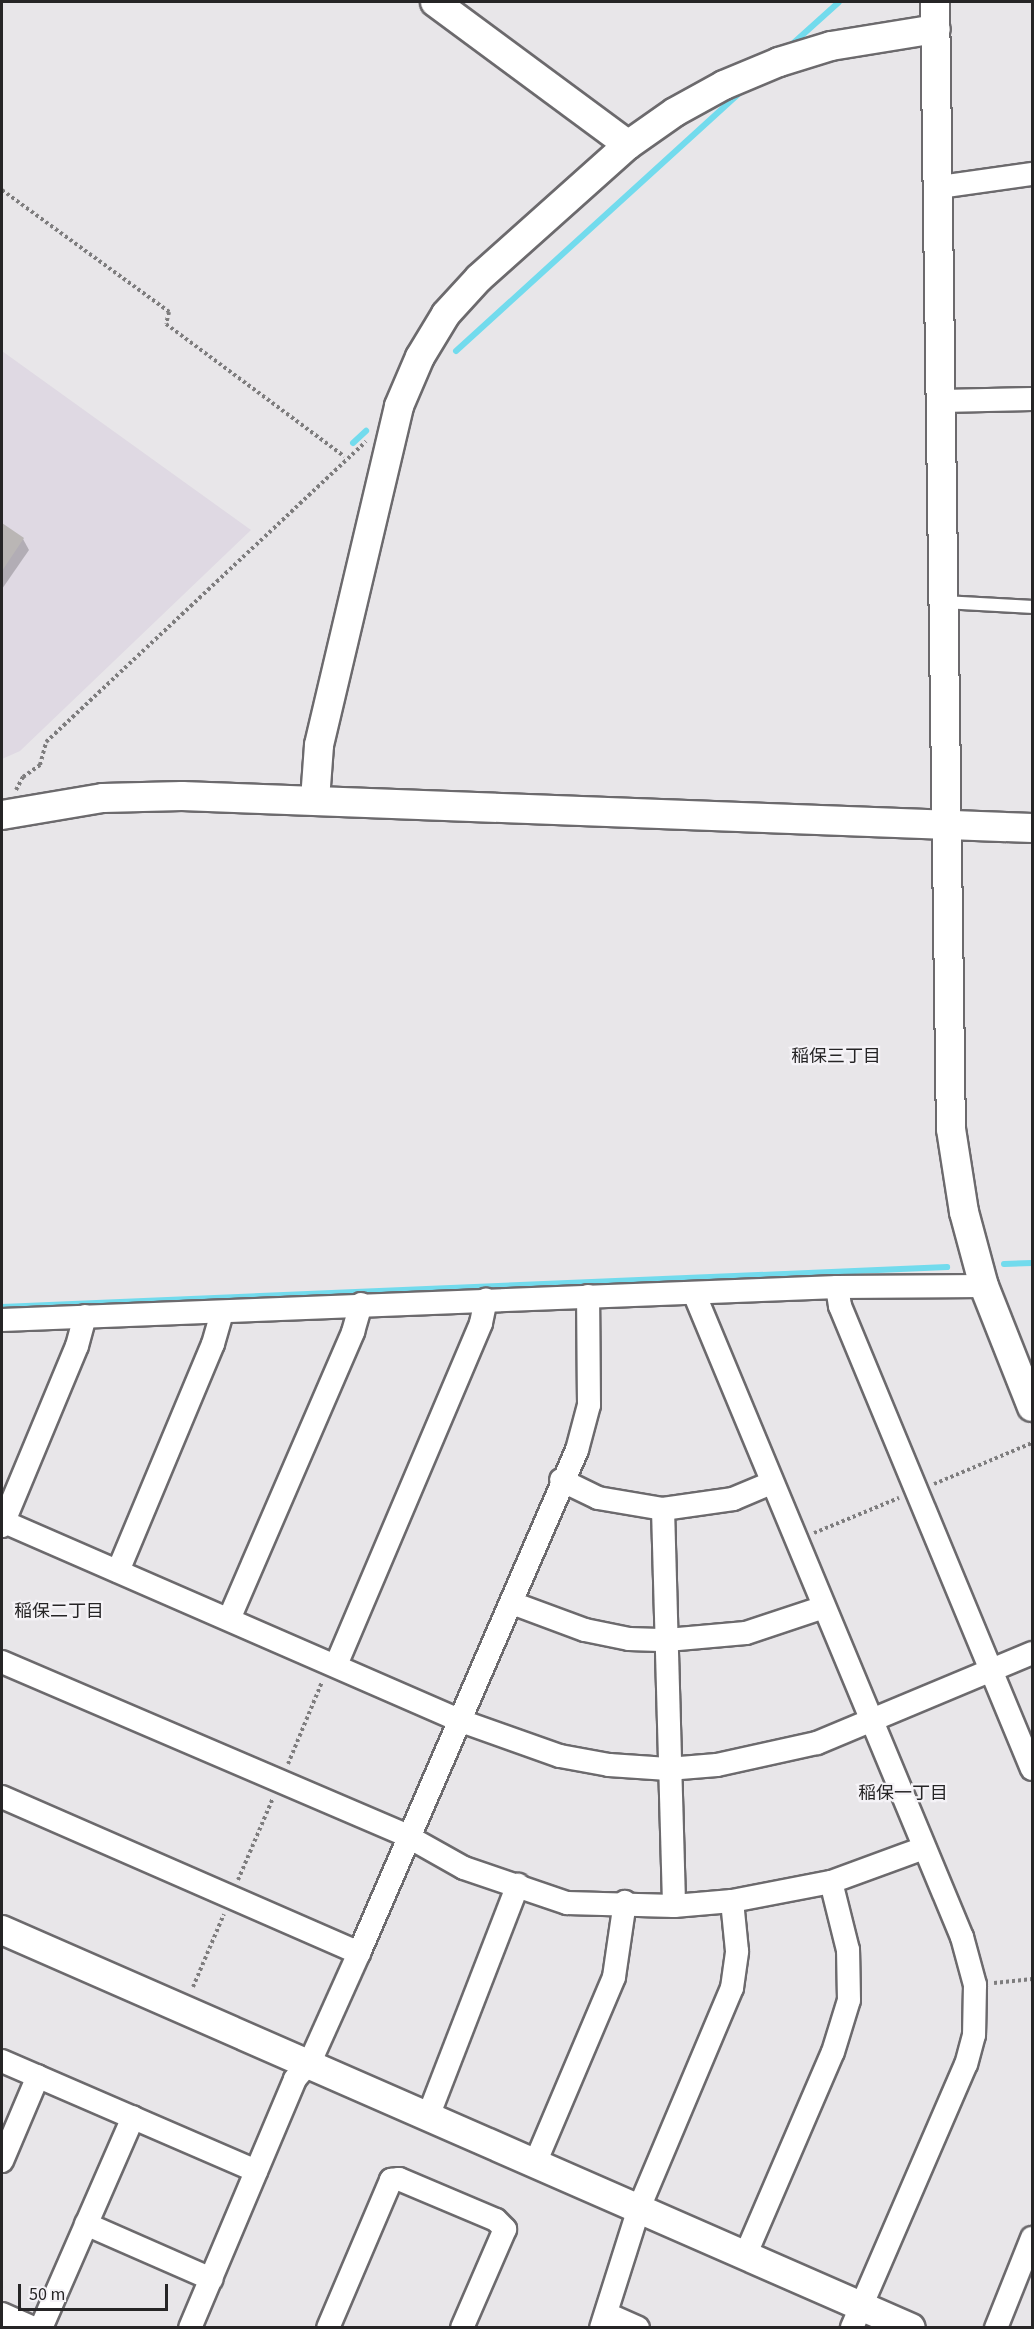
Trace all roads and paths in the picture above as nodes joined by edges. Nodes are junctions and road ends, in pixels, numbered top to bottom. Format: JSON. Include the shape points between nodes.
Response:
{"nodes":[{"id":1,"x":435,"y":2,"type":"edge"},
{"id":2,"x":935,"y":2,"type":"edge"},
{"id":3,"x":936,"y":29,"type":"junction"},
{"id":4,"x":628,"y":145,"type":"junction"},
{"id":5,"x":1032,"y":174,"type":"edge"},
{"id":6,"x":939,"y":187,"type":"junction"},
{"id":7,"x":2,"y":190,"type":"edge"},
{"id":8,"x":1032,"y":399,"type":"edge"},
{"id":9,"x":942,"y":401,"type":"junction"},
{"id":10,"x":392,"y":432,"type":"junction"},
{"id":11,"x":344,"y":456,"type":"dead end"},
{"id":12,"x":945,"y":602,"type":"junction"},
{"id":13,"x":1032,"y":607,"type":"edge"},
{"id":14,"x":315,"y":800,"type":"junction"},
{"id":15,"x":9,"y":814,"type":"edge"},
{"id":16,"x":946,"y":824,"type":"junction"},
{"id":17,"x":1032,"y":828,"type":"edge"},
{"id":18,"x":984,"y":1286,"type":"junction"},
{"id":19,"x":837,"y":1287,"type":"junction"},
{"id":20,"x":694,"y":1293,"type":"junction"},
{"id":21,"x":588,"y":1296,"type":"junction"},
{"id":22,"x":486,"y":1300,"type":"junction"},
{"id":23,"x":361,"y":1304,"type":"junction"},
{"id":24,"x":222,"y":1312,"type":"junction"},
{"id":25,"x":85,"y":1316,"type":"junction"},
{"id":26,"x":2,"y":1320,"type":"edge"},
{"id":27,"x":1032,"y":1407,"type":"edge"},
{"id":28,"x":561,"y":1480,"type":"junction"},
{"id":29,"x":771,"y":1483,"type":"junction"},
{"id":30,"x":663,"y":1509,"type":"junction"},
{"id":31,"x":2,"y":1523,"type":"edge"},
{"id":32,"x":118,"y":1571,"type":"junction"},
{"id":33,"x":512,"y":1603,"type":"junction"},
{"id":34,"x":824,"y":1607,"type":"junction"},
{"id":35,"x":229,"y":1619,"type":"junction"},
{"id":36,"x":667,"y":1640,"type":"junction"},
{"id":37,"x":1032,"y":1653,"type":"edge"},
{"id":38,"x":2,"y":1662,"type":"edge"},
{"id":39,"x":336,"y":1665,"type":"junction"},
{"id":40,"x":990,"y":1669,"type":"junction"},
{"id":41,"x":872,"y":1719,"type":"junction"},
{"id":42,"x":461,"y":1721,"type":"junction"},
{"id":43,"x":668,"y":1769,"type":"junction"},
{"id":44,"x":1032,"y":1769,"type":"edge"},
{"id":45,"x":281,"y":1782,"type":"junction"},
{"id":46,"x":2,"y":1797,"type":"edge"},
{"id":47,"x":407,"y":1836,"type":"junction"},
{"id":48,"x":924,"y":1848,"type":"junction"},
{"id":49,"x":831,"y":1882,"type":"junction"},
{"id":50,"x":518,"y":1885,"type":"junction"},
{"id":51,"x":230,"y":1899,"type":"junction"},
{"id":52,"x":732,"y":1901,"type":"junction"},
{"id":53,"x":625,"y":1902,"type":"junction"},
{"id":54,"x":674,"y":1906,"type":"junction"},
{"id":55,"x":2,"y":1930,"type":"edge"},
{"id":56,"x":359,"y":1953,"type":"junction"},
{"id":57,"x":1032,"y":1979,"type":"edge"},
{"id":58,"x":975,"y":1985,"type":"junction"},
{"id":59,"x":183,"y":2010,"type":"junction"},
{"id":60,"x":2,"y":2061,"type":"edge"},
{"id":61,"x":310,"y":2062,"type":"junction"},
{"id":62,"x":38,"y":2076,"type":"junction"},
{"id":63,"x":429,"y":2114,"type":"junction"},
{"id":64,"x":133,"y":2117,"type":"junction"},
{"id":65,"x":2,"y":2161,"type":"edge"},
{"id":66,"x":536,"y":2161,"type":"junction"},
{"id":67,"x":256,"y":2171,"type":"junction"},
{"id":68,"x":639,"y":2208,"type":"junction"},
{"id":69,"x":86,"y":2224,"type":"junction"},
{"id":70,"x":1032,"y":2238,"type":"edge"},
{"id":71,"x":745,"y":2256,"type":"junction"},
{"id":72,"x":211,"y":2279,"type":"junction"},
{"id":73,"x":2,"y":2314,"type":"edge"},
{"id":74,"x":858,"y":2317,"type":"edge"},
{"id":75,"x":604,"y":2321,"type":"edge"},
{"id":76,"x":34,"y":2328,"type":"edge"},
{"id":77,"x":41,"y":2328,"type":"edge"},
{"id":78,"x":190,"y":2328,"type":"edge"},
{"id":79,"x":328,"y":2328,"type":"edge"},
{"id":80,"x":462,"y":2328,"type":"edge"},
{"id":81,"x":638,"y":2328,"type":"edge"},
{"id":82,"x":911,"y":2328,"type":"edge"},
{"id":83,"x":996,"y":2328,"type":"edge"}],
"edges":[{"from":1,"to":4,"type":"street"},
{"from":2,"to":3,"type":"street"},
{"from":3,"to":4,"type":"street","via":[[843,44],[779,62],[724,85]]},
{"from":3,"to":6,"type":"street"},
{"from":4,"to":10,"type":"street","via":[[479,278],[446,314],[420,357]]},
{"from":5,"to":6,"type":"street"},
{"from":6,"to":9,"type":"street"},
{"from":7,"to":11,"type":"path","via":[[169,312],[166,324]]},
{"from":8,"to":9,"type":"street"},
{"from":9,"to":12,"type":"street"},
{"from":10,"to":14,"type":"street","via":[[319,745]]},
{"from":10,"to":15,"type":"path","via":[[367,440],[46,742],[40,765],[23,777]]},
{"from":12,"to":13,"type":"lane"},
{"from":12,"to":16,"type":"street"},
{"from":14,"to":15,"type":"street","via":[[132,797],[58,803]]},
{"from":14,"to":16,"type":"street"},
{"from":16,"to":17,"type":"street"},
{"from":16,"to":18,"type":"street","via":[[951,1130],[964,1212]]},
{"from":18,"to":19,"type":"street"},
{"from":18,"to":27,"type":"street"},
{"from":19,"to":20,"type":"street"},
{"from":19,"to":40,"type":"street","via":[[840,1306]]},
{"from":20,"to":21,"type":"street"},
{"from":20,"to":29,"type":"street"},
{"from":21,"to":22,"type":"street"},
{"from":21,"to":28,"type":"street","via":[[589,1405],[577,1450]]},
{"from":22,"to":23,"type":"street"},
{"from":22,"to":39,"type":"street","via":[[481,1323]]},
{"from":23,"to":24,"type":"street"},
{"from":23,"to":35,"type":"street","via":[[353,1332]]},
{"from":24,"to":25,"type":"street"},
{"from":24,"to":32,"type":"street","via":[[213,1344]]},
{"from":25,"to":26,"type":"street"},
{"from":25,"to":31,"type":"street","via":[[77,1346]]},
{"from":28,"to":30,"type":"street","via":[[598,1498]]},
{"from":28,"to":33,"type":"street"},
{"from":29,"to":30,"type":"street","via":[[734,1499]]},
{"from":29,"to":34,"type":"street"},
{"from":30,"to":36,"type":"street"},
{"from":31,"to":32,"type":"street"},
{"from":32,"to":35,"type":"street"},
{"from":33,"to":36,"type":"street","via":[[585,1630],[628,1639]]},
{"from":33,"to":42,"type":"street"},
{"from":34,"to":36,"type":"street","via":[[746,1633]]},
{"from":34,"to":41,"type":"street"},
{"from":35,"to":39,"type":"street"},
{"from":36,"to":43,"type":"street"},
{"from":37,"to":40,"type":"street"},
{"from":38,"to":45,"type":"street"},
{"from":39,"to":42,"type":"street"},
{"from":39,"to":45,"type":"path","via":[[324,1678]]},
{"from":40,"to":41,"type":"street"},
{"from":40,"to":44,"type":"street"},
{"from":41,"to":43,"type":"street","via":[[817,1743],[765,1757]]},
{"from":41,"to":48,"type":"street"},
{"from":42,"to":43,"type":"street","via":[[560,1756],[609,1765]]},
{"from":42,"to":47,"type":"street"},
{"from":43,"to":54,"type":"street"},
{"from":45,"to":47,"type":"street"},
{"from":45,"to":51,"type":"path"},
{"from":46,"to":51,"type":"street"},
{"from":47,"to":50,"type":"street","via":[[464,1868]]},
{"from":47,"to":56,"type":"street"},
{"from":48,"to":49,"type":"street"},
{"from":48,"to":58,"type":"street","via":[[962,1937]]},
{"from":49,"to":52,"type":"street"},
{"from":49,"to":71,"type":"street","via":[[848,1950],[849,2000],[833,2052]]},
{"from":50,"to":53,"type":"street","via":[[567,1903]]},
{"from":50,"to":63,"type":"street"},
{"from":51,"to":56,"type":"street"},
{"from":51,"to":59,"type":"path"},
{"from":52,"to":54,"type":"street"},
{"from":52,"to":68,"type":"street","via":[[737,1951],[732,1988]]},
{"from":53,"to":54,"type":"street"},
{"from":53,"to":66,"type":"street","via":[[614,1977]]},
{"from":55,"to":59,"type":"street"},
{"from":56,"to":61,"type":"street"},
{"from":57,"to":58,"type":"path"},
{"from":58,"to":74,"type":"street","via":[[974,2035],[966,2064]]},
{"from":59,"to":61,"type":"street"},
{"from":60,"to":62,"type":"street"},
{"from":61,"to":63,"type":"street"},
{"from":61,"to":67,"type":"street","via":[[295,2079]]},
{"from":62,"to":64,"type":"street"},
{"from":62,"to":65,"type":"street"},
{"from":63,"to":66,"type":"street"},
{"from":64,"to":67,"type":"street"},
{"from":64,"to":69,"type":"street"},
{"from":66,"to":68,"type":"street"},
{"from":67,"to":72,"type":"street"},
{"from":68,"to":71,"type":"street"},
{"from":68,"to":75,"type":"street"},
{"from":69,"to":72,"type":"street"},
{"from":69,"to":77,"type":"street"},
{"from":70,"to":83,"type":"street"},
{"from":71,"to":74,"type":"street"},
{"from":72,"to":78,"type":"street"},
{"from":73,"to":76,"type":"street"},
{"from":74,"to":82,"type":"street"},
{"from":75,"to":81,"type":"street"},
{"from":79,"to":80,"type":"street","via":[[391,2180],[399,2179],[496,2220],[505,2229]]}]}
